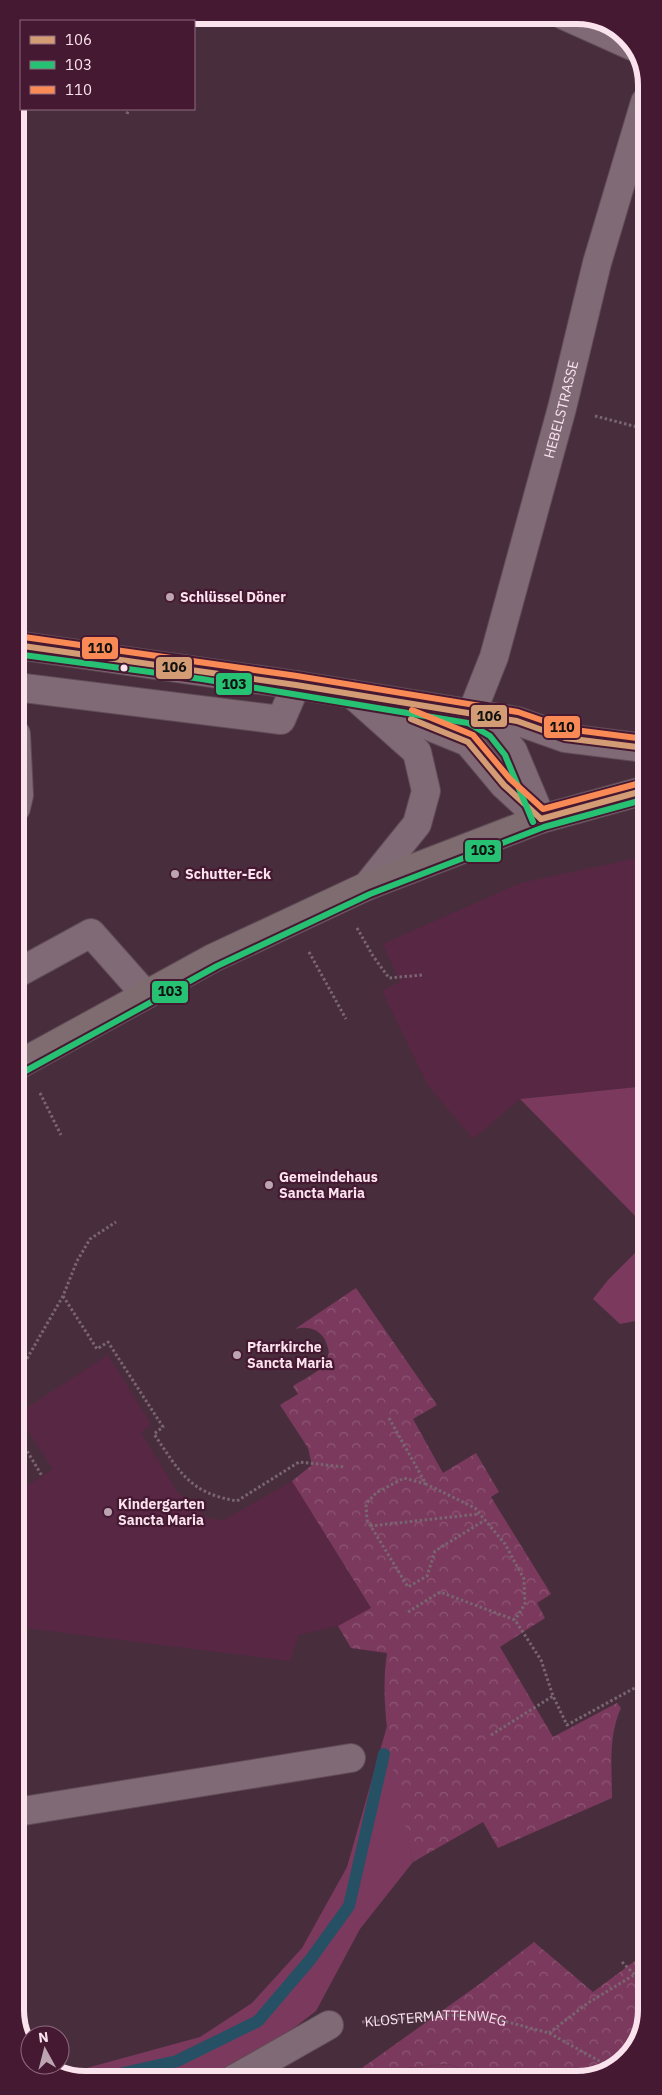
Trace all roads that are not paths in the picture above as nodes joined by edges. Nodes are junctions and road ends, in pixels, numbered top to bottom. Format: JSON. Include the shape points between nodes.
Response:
{"nodes":[{"id":1,"x":584,"y":24,"type":"edge"},
{"id":2,"x":617,"y":39,"type":"edge"},
{"id":3,"x":638,"y":125,"type":"edge"},
{"id":4,"x":24,"y":646,"type":"edge"},
{"id":5,"x":296,"y":685,"type":"junction"},
{"id":6,"x":24,"y":688,"type":"edge"},
{"id":7,"x":352,"y":694,"type":"junction"},
{"id":8,"x":471,"y":715,"type":"junction"},
{"id":9,"x":638,"y":747,"type":"edge"},
{"id":10,"x":638,"y":792,"type":"edge"},
{"id":11,"x":541,"y":819,"type":"junction"},
{"id":12,"x":367,"y":886,"type":"junction"},
{"id":13,"x":24,"y":970,"type":"edge"},
{"id":14,"x":145,"y":994,"type":"junction"},
{"id":15,"x":24,"y":1061,"type":"edge"},
{"id":16,"x":351,"y":1758,"type":"dead end"},
{"id":17,"x":24,"y":1811,"type":"edge"},
{"id":18,"x":329,"y":2026,"type":"road end"},
{"id":19,"x":248,"y":2071,"type":"edge"}],
"edges":[{"from":1,"to":2,"type":"street"},
{"from":3,"to":8,"type":"street","name":"HEBELSTRASSE","via":[[597,262],[562,408],[494,657]]},
{"from":4,"to":5,"type":"street"},
{"from":5,"to":6,"type":"street","via":[[281,720]]},
{"from":5,"to":7,"type":"street"},
{"from":7,"to":8,"type":"street"},
{"from":7,"to":11,"type":"street","via":[[468,742],[504,784]]},
{"from":7,"to":12,"type":"street","via":[[417,752],[426,791],[417,824]]},
{"from":8,"to":9,"type":"street","via":[[517,721],[565,738]]},
{"from":8,"to":11,"type":"street","via":[[496,729],[513,751]]},
{"from":10,"to":11,"type":"main road"},
{"from":11,"to":12,"type":"main road"},
{"from":12,"to":14,"type":"main road","via":[[213,958]]},
{"from":13,"to":14,"type":"street","via":[[91,934]]},
{"from":14,"to":15,"type":"main road"},
{"from":16,"to":17,"type":"street"},
{"from":18,"to":19,"type":"street"}]}
